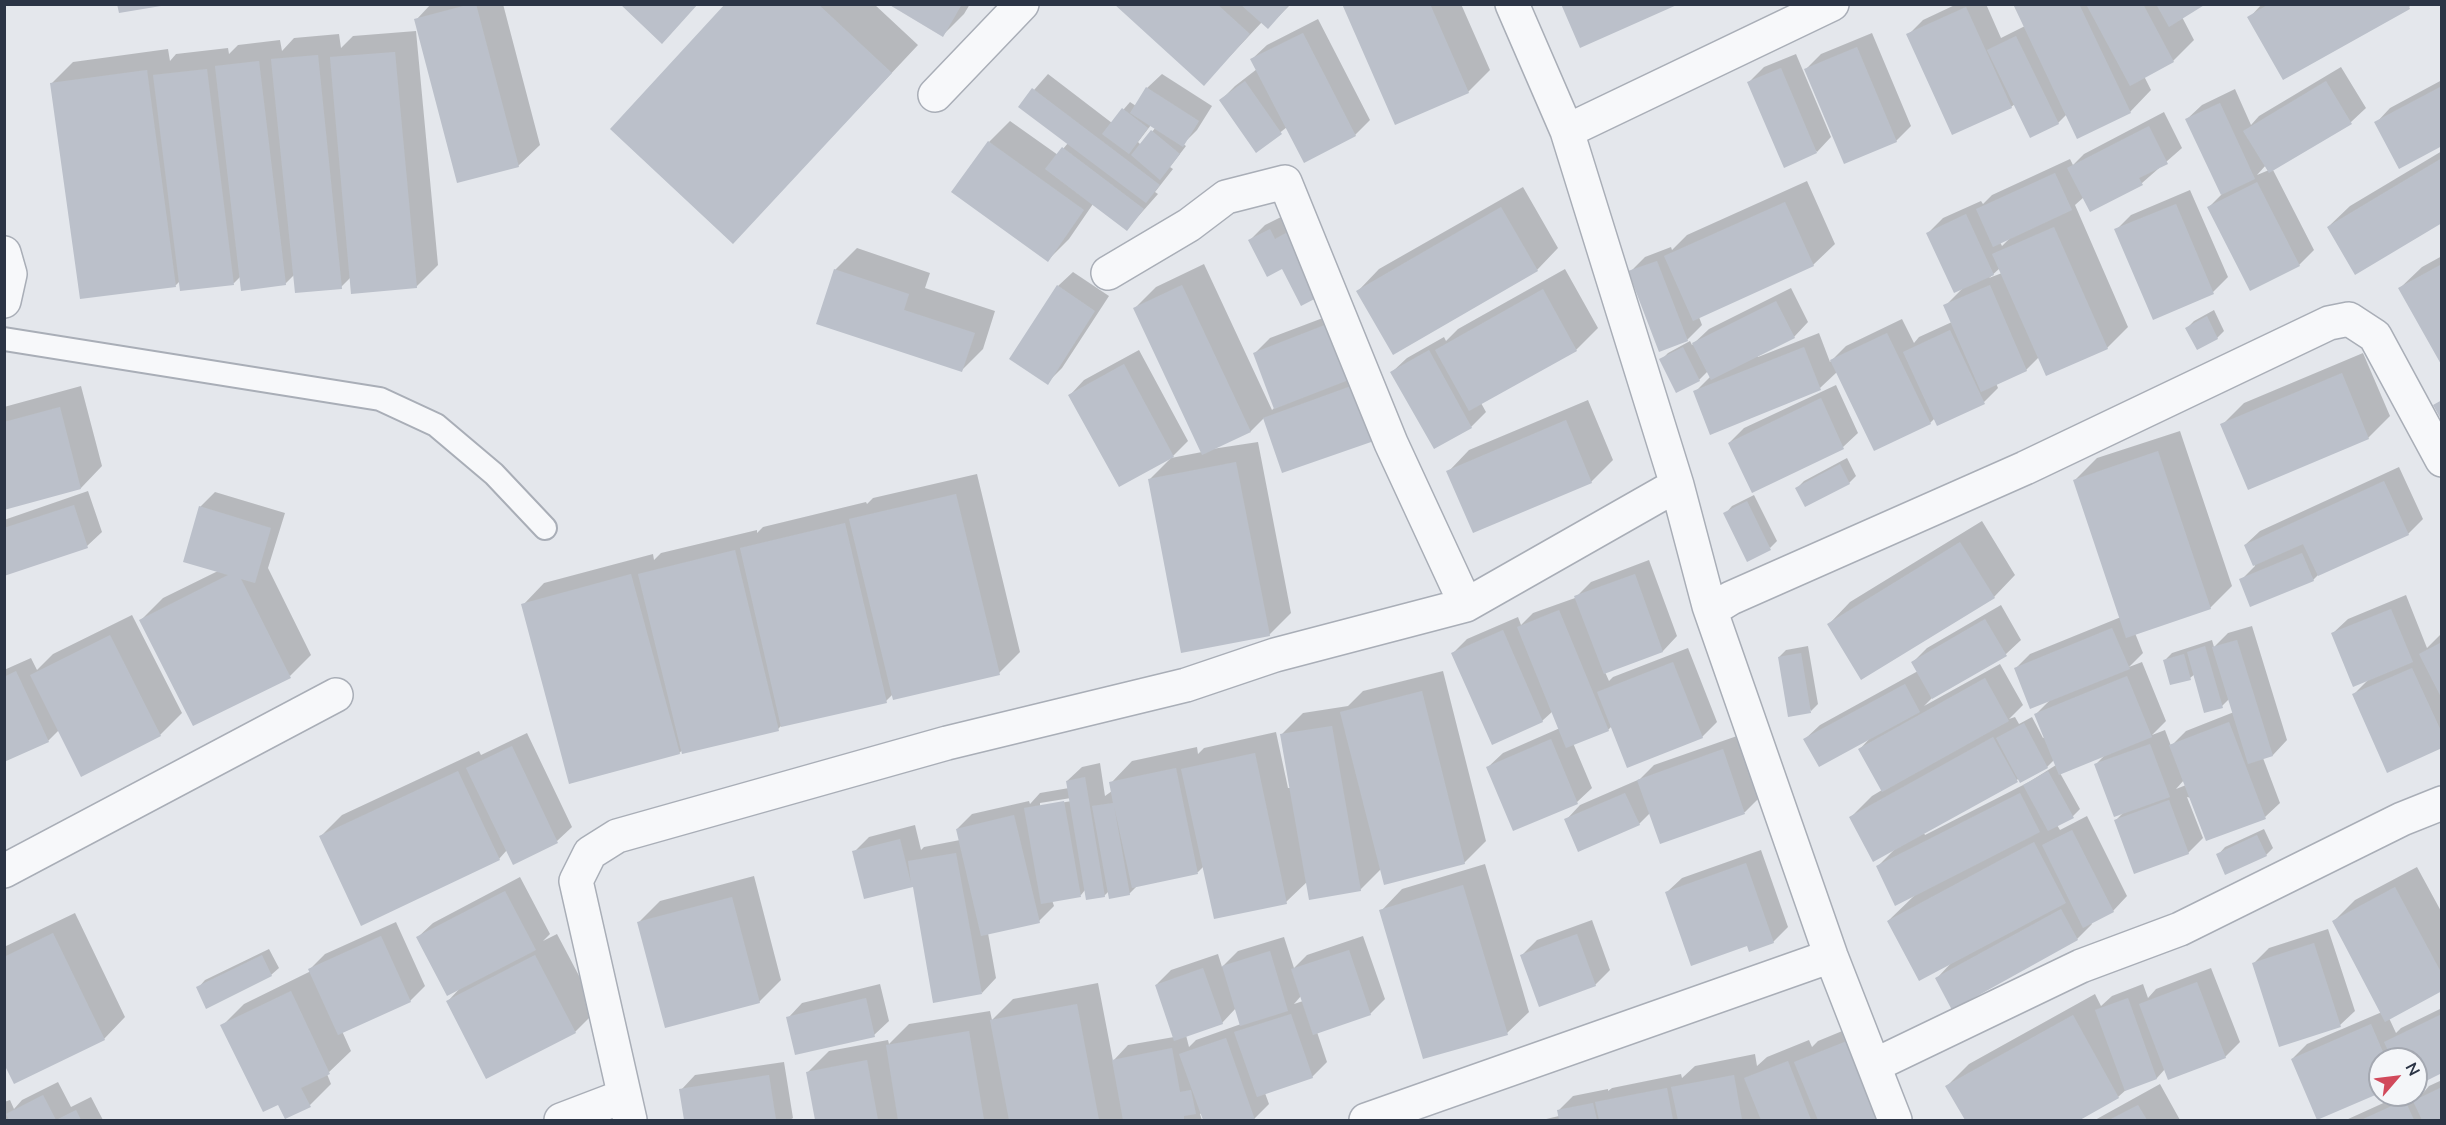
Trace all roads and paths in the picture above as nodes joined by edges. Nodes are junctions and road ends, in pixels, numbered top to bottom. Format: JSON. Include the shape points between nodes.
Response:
{"nodes":[{"id":1,"x":1022,"y":4,"type":"edge"},
{"id":2,"x":1512,"y":4,"type":"edge"},
{"id":3,"x":1832,"y":4,"type":"edge"},
{"id":4,"x":934,"y":95,"type":"dead end"},
{"id":5,"x":1567,"y":131,"type":"junction"},
{"id":6,"x":4,"y":253,"type":"edge"},
{"id":7,"x":1108,"y":273,"type":"dead end"},
{"id":8,"x":4,"y":301,"type":"edge"},
{"id":9,"x":4,"y":339,"type":"edge"},
{"id":10,"x":2442,"y":460,"type":"edge"},
{"id":11,"x":1677,"y":485,"type":"junction"},
{"id":12,"x":545,"y":528,"type":"dead end"},
{"id":13,"x":1466,"y":605,"type":"junction"},
{"id":14,"x":1709,"y":606,"type":"junction"},
{"id":15,"x":336,"y":695,"type":"dead end"},
{"id":16,"x":2442,"y":803,"type":"edge"},
{"id":17,"x":4,"y":871,"type":"edge"},
{"id":18,"x":1831,"y":957,"type":"junction"},
{"id":19,"x":1875,"y":1065,"type":"junction"},
{"id":20,"x":627,"y":1108,"type":"edge"},
{"id":21,"x":561,"y":1120,"type":"edge"},
{"id":22,"x":1366,"y":1120,"type":"edge"},
{"id":23,"x":1895,"y":1120,"type":"edge"}],
"edges":[{"from":1,"to":4,"type":"street"},
{"from":2,"to":5,"type":"street"},
{"from":3,"to":5,"type":"street"},
{"from":5,"to":11,"type":"street"},
{"from":6,"to":8,"type":"street","via":[[10,274]]},
{"from":7,"to":13,"type":"street","via":[[1189,225],[1226,197],[1286,182],[1391,443]]},
{"from":9,"to":12,"type":"lane","via":[[380,399],[436,425],[494,474]]},
{"from":10,"to":14,"type":"street","via":[[2375,336],[2349,319],[2329,323],[2025,468],[1718,606]]},
{"from":11,"to":13,"type":"street"},
{"from":11,"to":14,"type":"street"},
{"from":13,"to":20,"type":"street","via":[[1275,655],[1186,685],[946,743],[617,836],[590,853],[576,881]]},
{"from":14,"to":18,"type":"street"},
{"from":15,"to":17,"type":"street"},
{"from":16,"to":19,"type":"street","via":[[2180,929],[2081,966]]},
{"from":18,"to":19,"type":"street"},
{"from":18,"to":22,"type":"street"},
{"from":19,"to":23,"type":"street"},
{"from":20,"to":21,"type":"street"}]}
